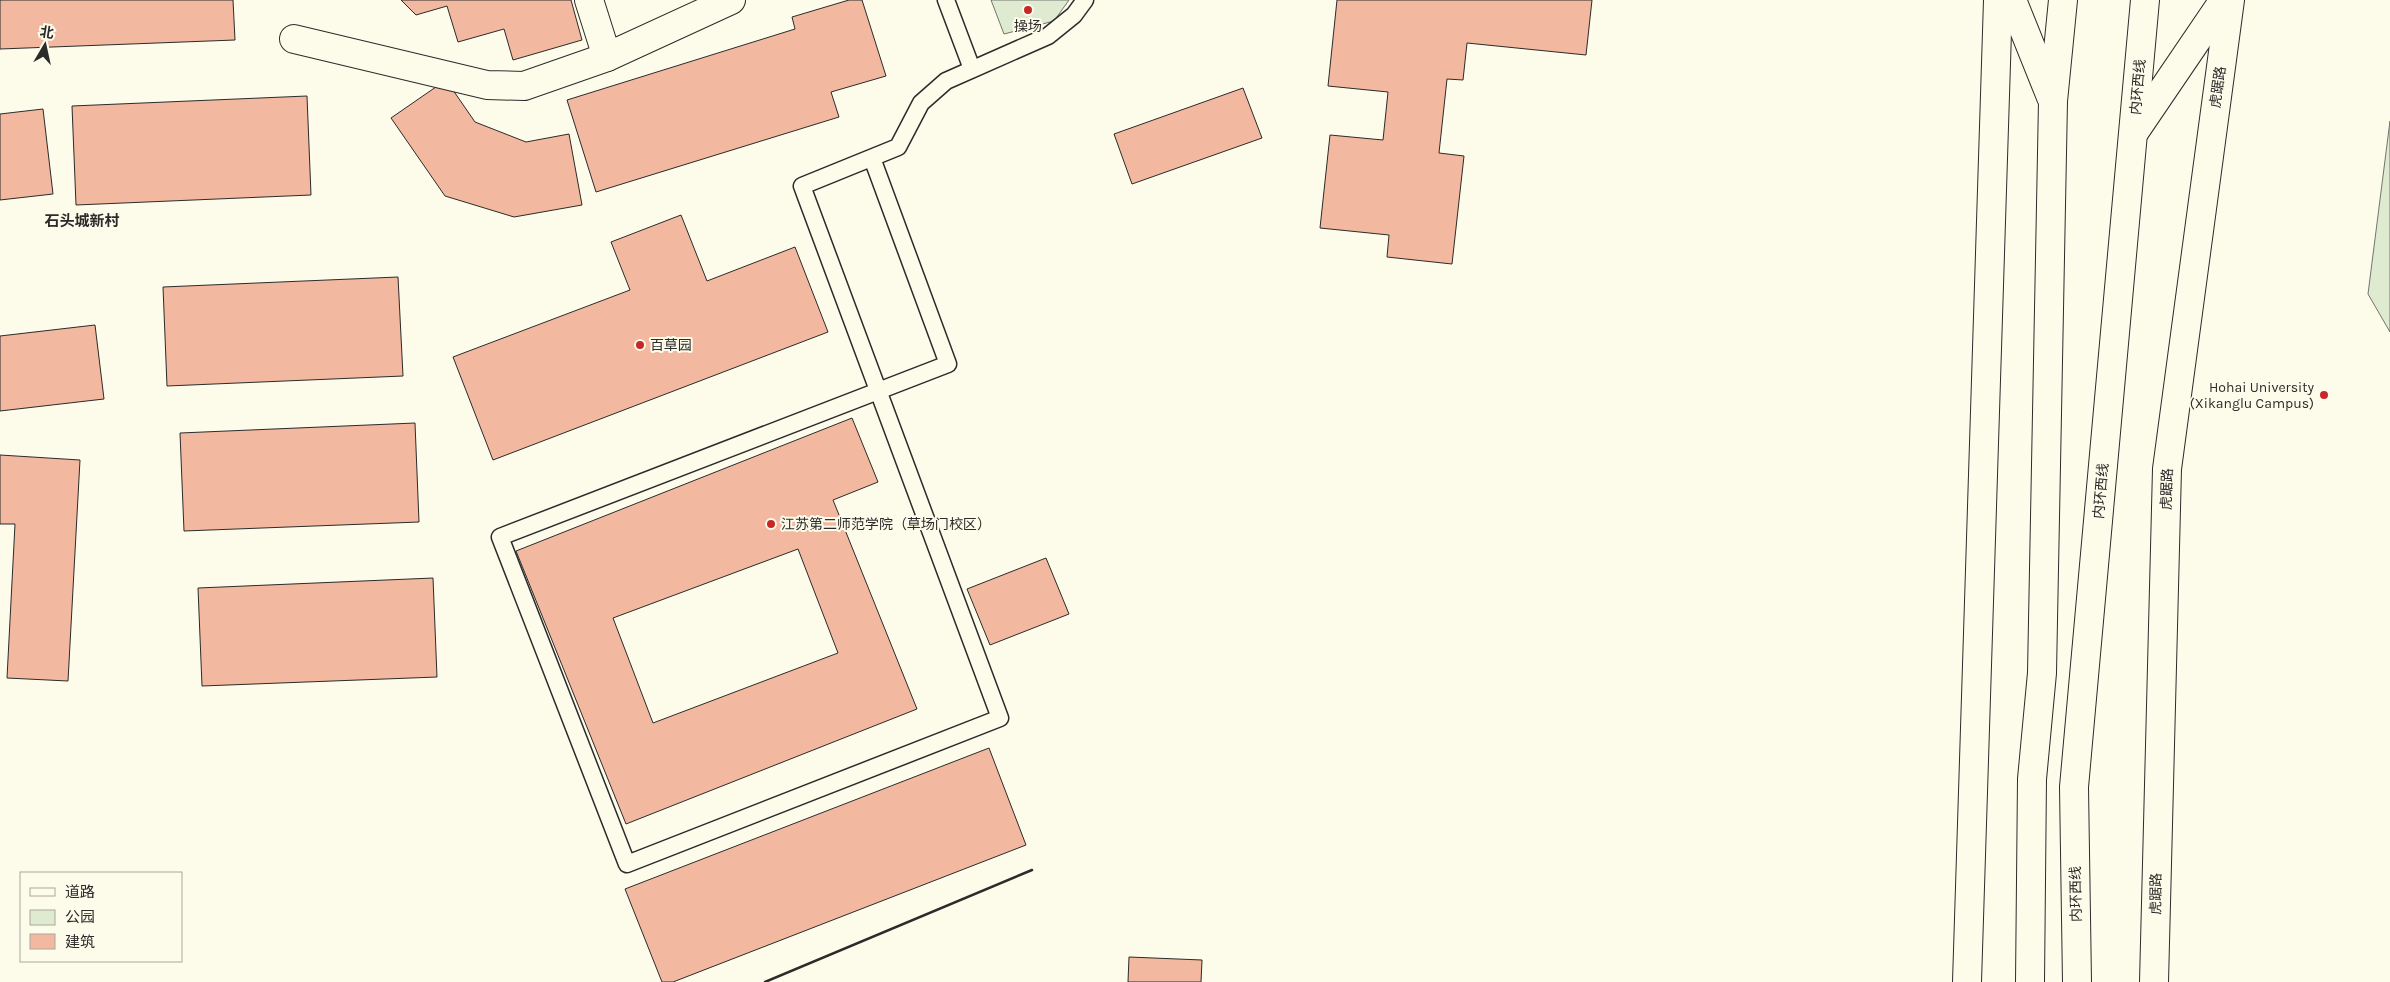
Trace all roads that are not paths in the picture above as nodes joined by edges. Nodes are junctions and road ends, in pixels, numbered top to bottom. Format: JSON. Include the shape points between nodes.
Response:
{"nodes":[{"id":1,"x":589,"y":0,"type":"edge"},
{"id":2,"x":731,"y":0,"type":"edge"},
{"id":3,"x":946,"y":0,"type":"edge"},
{"id":4,"x":1085,"y":0,"type":"edge"},
{"id":5,"x":1998,"y":0,"type":"edge"},
{"id":6,"x":2012,"y":0,"type":"edge"},
{"id":7,"x":2063,"y":0,"type":"edge"},
{"id":8,"x":2145,"y":0,"type":"edge"},
{"id":9,"x":2224,"y":0,"type":"edge"},
{"id":10,"x":2230,"y":0,"type":"edge"},
{"id":11,"x":294,"y":39,"type":"dead end"},
{"id":12,"x":607,"y":58,"type":"junction"},
{"id":13,"x":972,"y":68,"type":"junction"},
{"id":14,"x":2053,"y":101,"type":"junction"},
{"id":15,"x":2134,"y":132,"type":"junction"},
{"id":16,"x":872,"y":158,"type":"junction"},
{"id":17,"x":878,"y":390,"type":"junction"},
{"id":18,"x":1967,"y":982,"type":"edge"},
{"id":19,"x":2030,"y":982,"type":"edge"},
{"id":20,"x":2077,"y":982,"type":"edge"},
{"id":21,"x":2154,"y":982,"type":"edge"}],
"edges":[{"from":1,"to":12,"type":"main road"},
{"from":2,"to":12,"type":"main road"},
{"from":3,"to":13,"type":"lane"},
{"from":4,"to":13,"type":"lane","via":[[1074,15],[1048,36]]},
{"from":5,"to":18,"type":"main road"},
{"from":6,"to":14,"type":"main road"},
{"from":7,"to":14,"type":"main road"},
{"from":8,"to":15,"type":"main road","name":"内环西线"},
{"from":9,"to":15,"type":"main road"},
{"from":10,"to":21,"type":"main road","name":"虎踞路","via":[[2167,469]]},
{"from":11,"to":12,"type":"main road","via":[[487,85],[524,86]]},
{"from":13,"to":16,"type":"lane","via":[[946,81],[921,102],[898,147]]},
{"from":14,"to":19,"type":"main road","via":[[2042,673],[2032,779]]},
{"from":15,"to":20,"type":"main road","name":"内环西线","via":[[2074,787]]},
{"from":16,"to":17,"type":"lane","via":[[802,186]]},
{"from":16,"to":17,"type":"lane","via":[[948,364]]},
{"from":17,"to":17,"type":"lane","via":[[1000,718],[627,864],[500,537]]}]}
